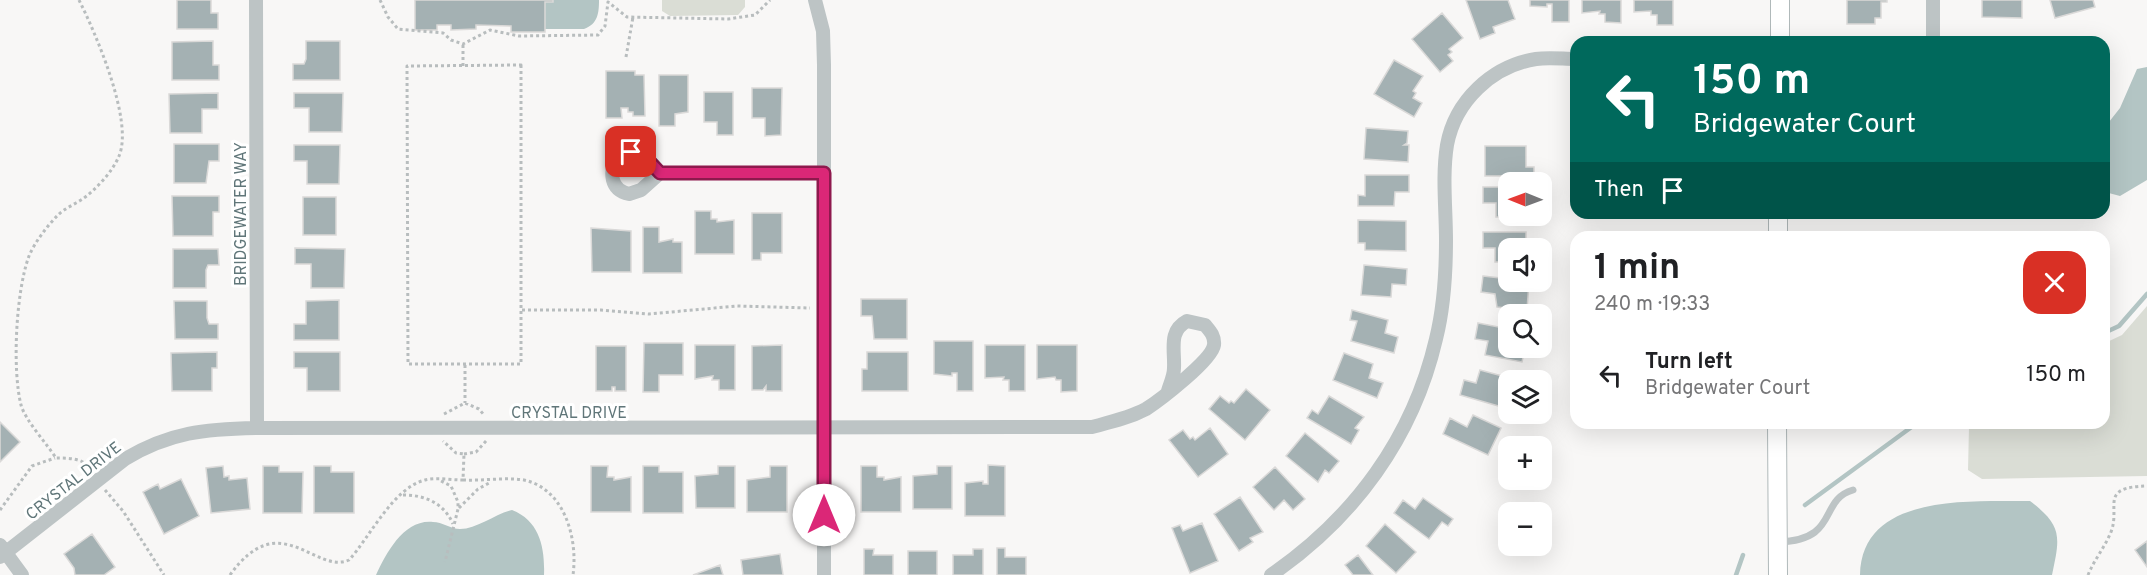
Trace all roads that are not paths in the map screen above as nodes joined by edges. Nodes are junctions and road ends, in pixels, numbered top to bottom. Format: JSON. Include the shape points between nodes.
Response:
{"nodes":[{"id":1,"x":256,"y":0,"type":"edge"},
{"id":2,"x":815,"y":0,"type":"edge"},
{"id":3,"x":1780,"y":0,"type":"edge"},
{"id":4,"x":1933,"y":0,"type":"edge"},
{"id":5,"x":1780,"y":36,"type":"edge"},
{"id":6,"x":1933,"y":36,"type":"edge"},
{"id":7,"x":1570,"y":59,"type":"edge"},
{"id":8,"x":660,"y":173,"type":"dead end"},
{"id":9,"x":824,"y":173,"type":"junction"},
{"id":10,"x":1168,"y":391,"type":"junction"},
{"id":11,"x":257,"y":428,"type":"junction"},
{"id":12,"x":825,"y":428,"type":"junction"},
{"id":13,"x":1778,"y":429,"type":"edge"},
{"id":14,"x":1853,"y":490,"type":"dead end"},
{"id":15,"x":1777,"y":542,"type":"junction"},
{"id":16,"x":2,"y":551,"type":"edge"},
{"id":17,"x":22,"y":575,"type":"edge"},
{"id":18,"x":824,"y":575,"type":"edge"},
{"id":19,"x":1271,"y":575,"type":"edge"},
{"id":20,"x":1778,"y":575,"type":"edge"}],
"edges":[{"from":1,"to":11,"type":"street","name":"BRIDGEWATER WAY"},
{"from":2,"to":9,"type":"street","via":[[823,31]]},
{"from":3,"to":5,"type":"street"},
{"from":4,"to":6,"type":"street"},
{"from":7,"to":19,"type":"street","via":[[1537,59],[1502,71],[1481,85],[1460,110],[1446,155],[1445,281],[1439,324],[1420,390],[1395,445],[1365,490],[1320,538]]},
{"from":8,"to":9,"type":"street"},
{"from":9,"to":12,"type":"street"},
{"from":10,"to":10,"type":"street","name":"CRYSTAL DRIVE","via":[[1211,352],[1214,337],[1204,325],[1187,321],[1176,330],[1174,372]]},
{"from":10,"to":12,"type":"street","name":"CRYSTAL DRIVE","via":[[1138,412],[1092,427]]},
{"from":11,"to":12,"type":"street","name":"CRYSTAL DRIVE"},
{"from":11,"to":16,"type":"street","name":"CRYSTAL DRIVE","via":[[212,429],[170,436],[145,447]]},
{"from":12,"to":18,"type":"street"},
{"from":13,"to":15,"type":"street"},
{"from":14,"to":15,"type":"lane","via":[[1839,496],[1812,536],[1797,542]]},
{"from":15,"to":20,"type":"street"},
{"from":16,"to":17,"type":"street"}]}
